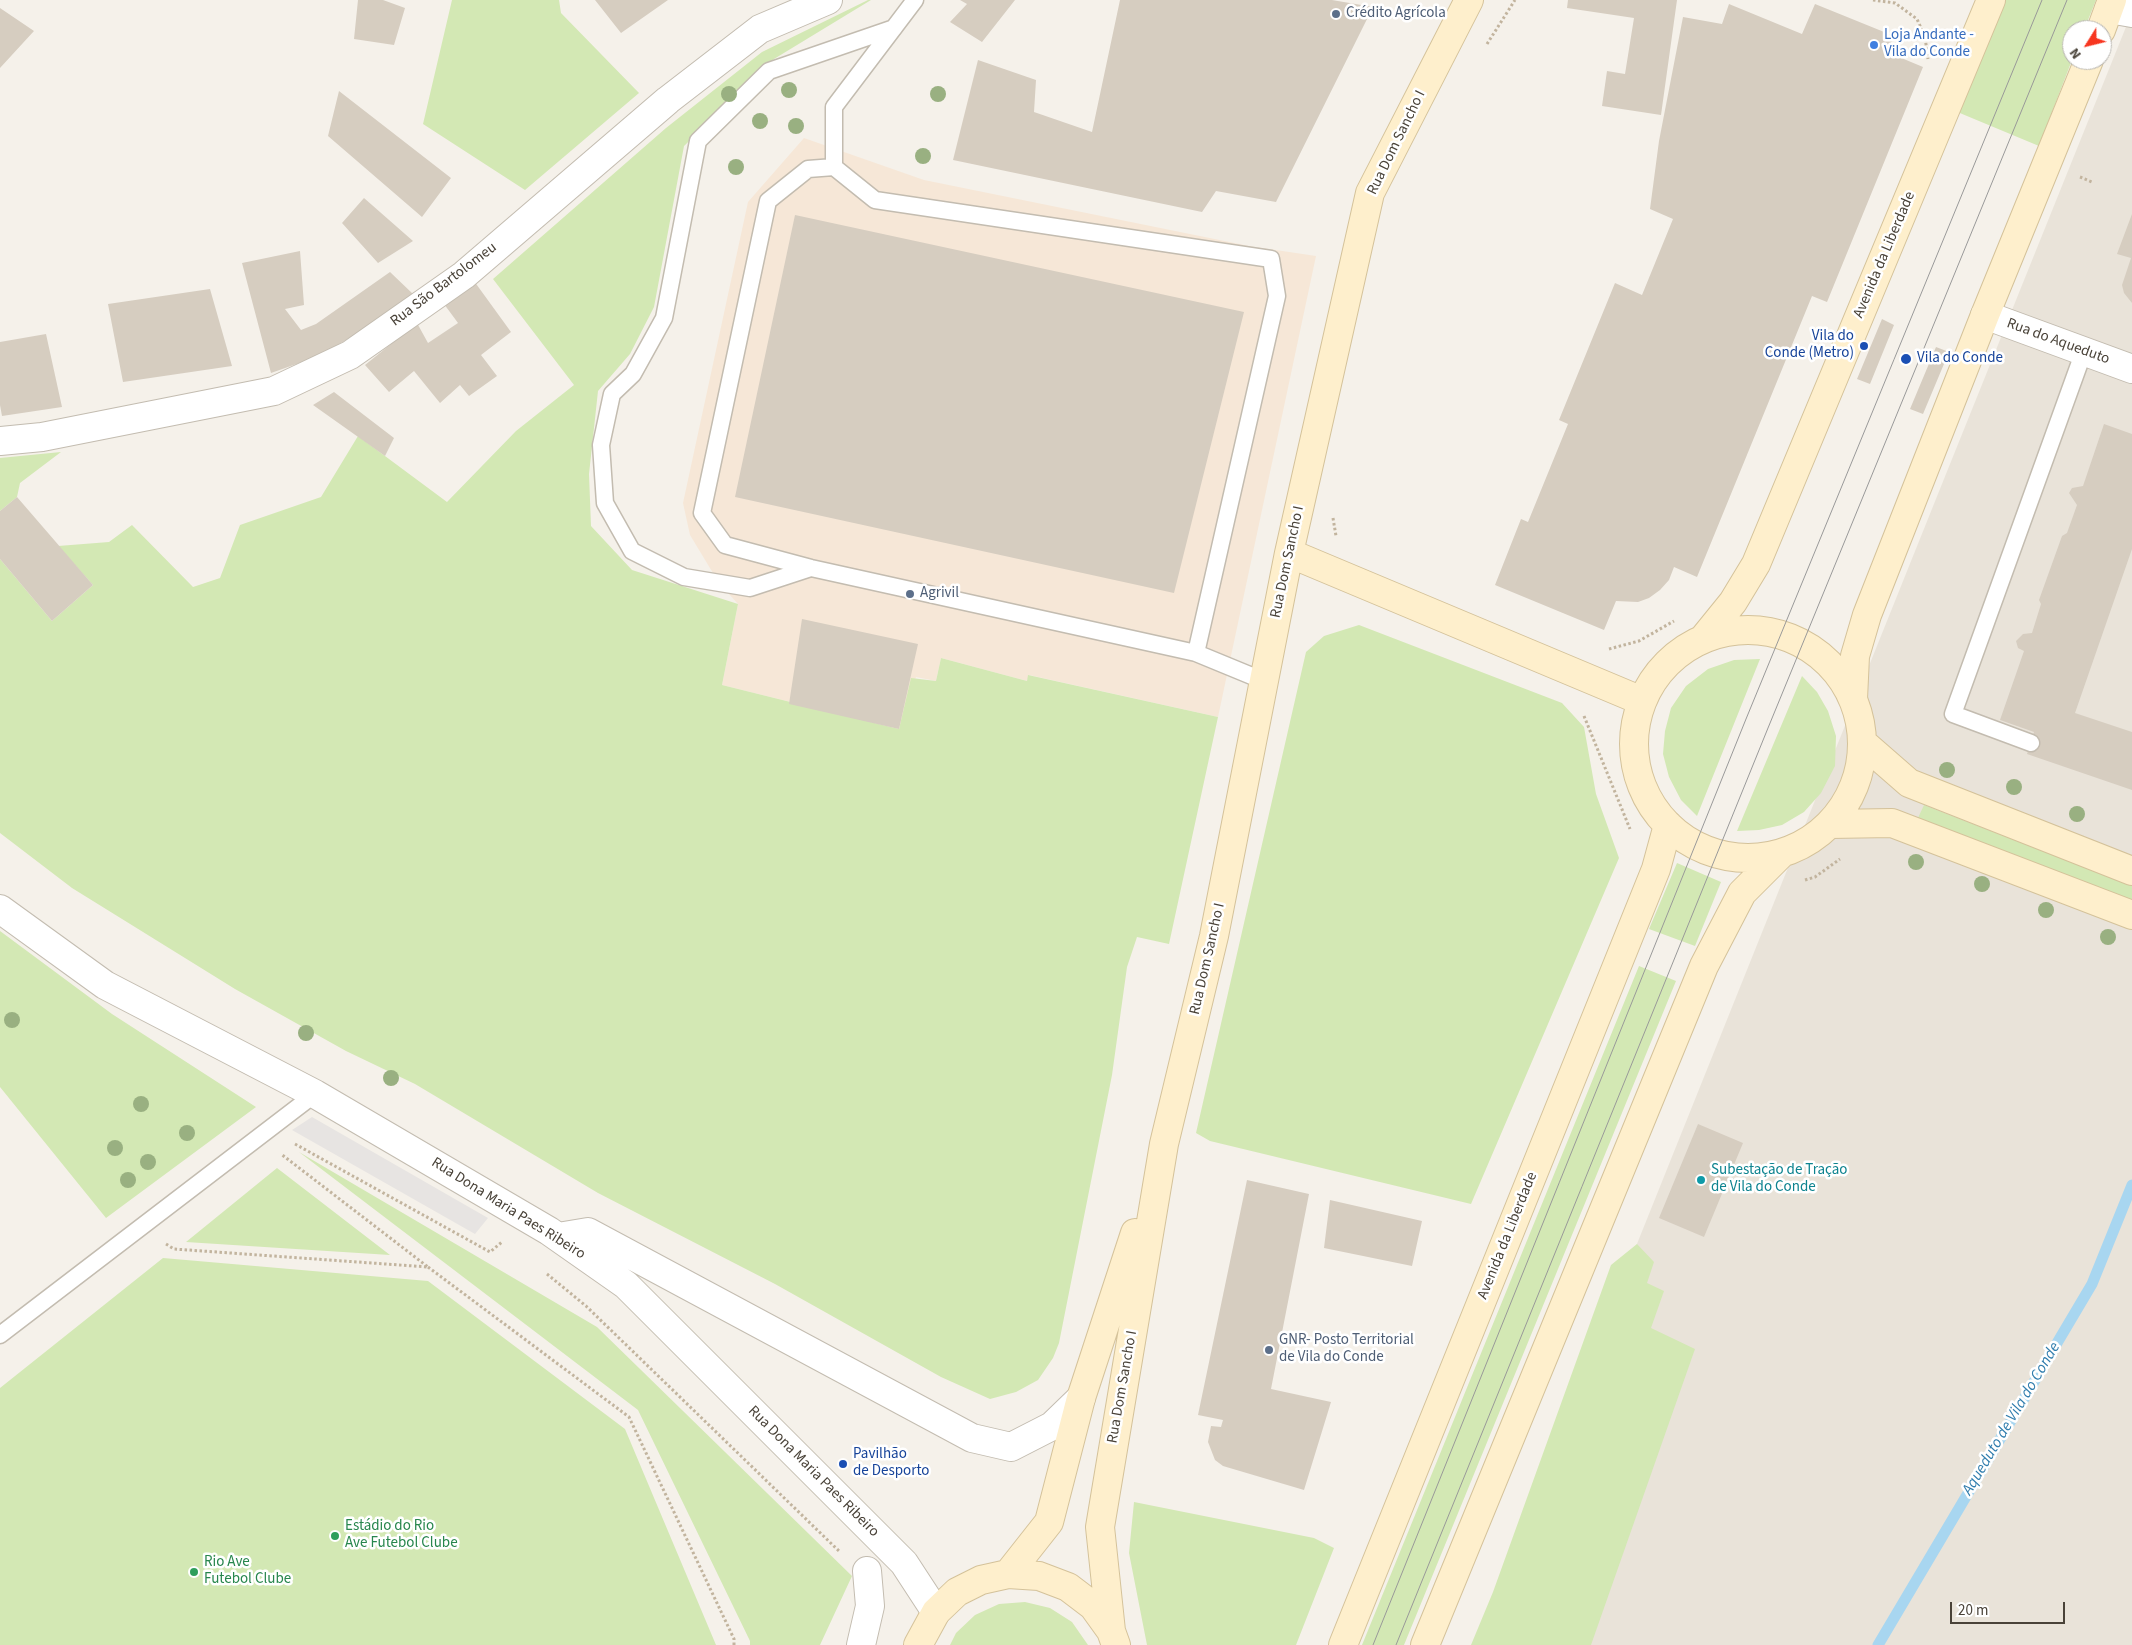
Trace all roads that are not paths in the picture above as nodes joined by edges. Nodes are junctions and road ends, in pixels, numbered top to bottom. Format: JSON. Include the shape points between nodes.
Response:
{"nodes":[{"id":1,"x":828,"y":0,"type":"edge"},
{"id":2,"x":915,"y":0,"type":"edge"},
{"id":3,"x":1469,"y":0,"type":"edge"},
{"id":4,"x":1988,"y":0,"type":"edge"},
{"id":5,"x":894,"y":28,"type":"junction"},
{"id":6,"x":2085,"y":70,"type":"edge"},
{"id":7,"x":834,"y":168,"type":"junction"},
{"id":8,"x":1985,"y":315,"type":"junction"},
{"id":9,"x":2084,"y":351,"type":"junction"},
{"id":10,"x":2132,"y":369,"type":"edge"},
{"id":11,"x":0,"y":441,"type":"edge"},
{"id":12,"x":1289,"y":553,"type":"junction"},
{"id":13,"x":811,"y":568,"type":"junction"},
{"id":14,"x":1703,"y":639,"type":"junction"},
{"id":15,"x":1196,"y":653,"type":"junction"},
{"id":16,"x":1264,"y":681,"type":"junction"},
{"id":17,"x":1853,"y":699,"type":"junction"},
{"id":18,"x":1642,"y":701,"type":"junction"},
{"id":19,"x":1862,"y":742,"type":"junction"},
{"id":20,"x":2031,"y":743,"type":"dead end"},
{"id":21,"x":1830,"y":824,"type":"junction"},
{"id":22,"x":1668,"y":825,"type":"junction"},
{"id":23,"x":1781,"y":854,"type":"junction"},
{"id":24,"x":2132,"y":871,"type":"edge"},
{"id":25,"x":0,"y":909,"type":"edge"},
{"id":26,"x":2132,"y":915,"type":"edge"},
{"id":27,"x":315,"y":1094,"type":"junction"},
{"id":28,"x":1164,"y":1144,"type":"junction"},
{"id":29,"x":558,"y":1237,"type":"junction"},
{"id":30,"x":0,"y":1335,"type":"edge"},
{"id":31,"x":1081,"y":1398,"type":"junction"},
{"id":32,"x":868,"y":1571,"type":"road end"},
{"id":33,"x":1008,"y":1574,"type":"junction"},
{"id":34,"x":936,"y":1612,"type":"junction"},
{"id":35,"x":1114,"y":1638,"type":"edge"},
{"id":36,"x":861,"y":1645,"type":"edge"},
{"id":37,"x":918,"y":1645,"type":"edge"},
{"id":38,"x":1343,"y":1645,"type":"edge"},
{"id":39,"x":1426,"y":1645,"type":"edge"}],
"edges":[{"from":1,"to":11,"type":"street","name":"Rua São Bartolomeu","via":[[760,29],[668,100],[464,274],[350,355],[274,391],[42,437]]},
{"from":2,"to":5,"type":"lane"},
{"from":3,"to":12,"type":"street","name":"Rua Dom Sancho I","via":[[1370,192]]},
{"from":4,"to":14,"type":"street","name":"Avenida da Liberdade","via":[[1756,564],[1733,602]]},
{"from":5,"to":7,"type":"lane","via":[[834,107]]},
{"from":5,"to":13,"type":"lane","via":[[769,71],[698,141],[664,318],[633,374],[612,394],[601,445],[605,503],[632,551],[684,577],[750,588]]},
{"from":6,"to":8,"type":"street"},
{"from":7,"to":13,"type":"lane","via":[[808,169],[768,201],[702,513],[725,546]]},
{"from":7,"to":15,"type":"lane","via":[[875,200],[1271,259],[1277,296]]},
{"from":8,"to":9,"type":"street","name":"Rua do Aqueduto"},
{"from":8,"to":17,"type":"street","via":[[1867,615],[1855,656]]},
{"from":9,"to":10,"type":"street","name":"Rua do Aqueduto"},
{"from":9,"to":20,"type":"lane","via":[[1954,714]]},
{"from":12,"to":16,"type":"street","name":"Rua Dom Sancho I"},
{"from":12,"to":18,"type":"street"},
{"from":13,"to":15,"type":"lane"},
{"from":14,"to":17,"type":"street","via":[[1729,631],[1756,630],[1793,639],[1832,667]]},
{"from":14,"to":18,"type":"street","via":[[1678,654],[1657,675]]},
{"from":15,"to":16,"type":"lane"},
{"from":16,"to":28,"type":"street","name":"Rua Dom Sancho I","via":[[1214,936]]},
{"from":17,"to":19,"type":"street","via":[[1860,720]]},
{"from":18,"to":22,"type":"street","via":[[1634,734],[1636,767],[1648,798]]},
{"from":19,"to":21,"type":"street","via":[[1859,772],[1847,800]]},
{"from":19,"to":24,"type":"street","via":[[1909,783]]},
{"from":21,"to":23,"type":"street","via":[[1807,842]]},
{"from":21,"to":26,"type":"street","via":[[1892,823]]},
{"from":22,"to":23,"type":"street","via":[[1687,840],[1709,851],[1732,857],[1757,858]]},
{"from":22,"to":38,"type":"street","name":"Avenida da Liberdade","via":[[1656,869]]},
{"from":23,"to":39,"type":"street","via":[[1742,893],[1704,966]]},
{"from":25,"to":27,"type":"street","name":"Rua Dona Maria Paes Ribeiro","via":[[105,985]]},
{"from":27,"to":29,"type":"street","name":"Rua Dona Maria Paes Ribeiro"},
{"from":27,"to":30,"type":"lane"},
{"from":28,"to":31,"type":"street","name":"Rua Dom Sancho I"},
{"from":28,"to":35,"type":"street","name":"Rua Dom Sancho I","via":[[1100,1528]]},
{"from":29,"to":31,"type":"street","via":[[588,1232],[972,1438],[1012,1447],[1052,1426]]},
{"from":29,"to":34,"type":"street","name":"Rua Dona Maria Paes Ribeiro","via":[[626,1285],[904,1563]]},
{"from":31,"to":33,"type":"street","name":"Rua Dom Sancho I","via":[[1049,1522]]},
{"from":32,"to":36,"type":"street","via":[[870,1606]]},
{"from":33,"to":34,"type":"street","name":"Rua Dom Sancho I","via":[[981,1580],[957,1592]]},
{"from":33,"to":35,"type":"street","name":"Rua Dom Sancho I","via":[[1039,1576],[1068,1587],[1093,1606]]},
{"from":34,"to":37,"type":"street","name":"Rua Dom Sancho I"}]}
